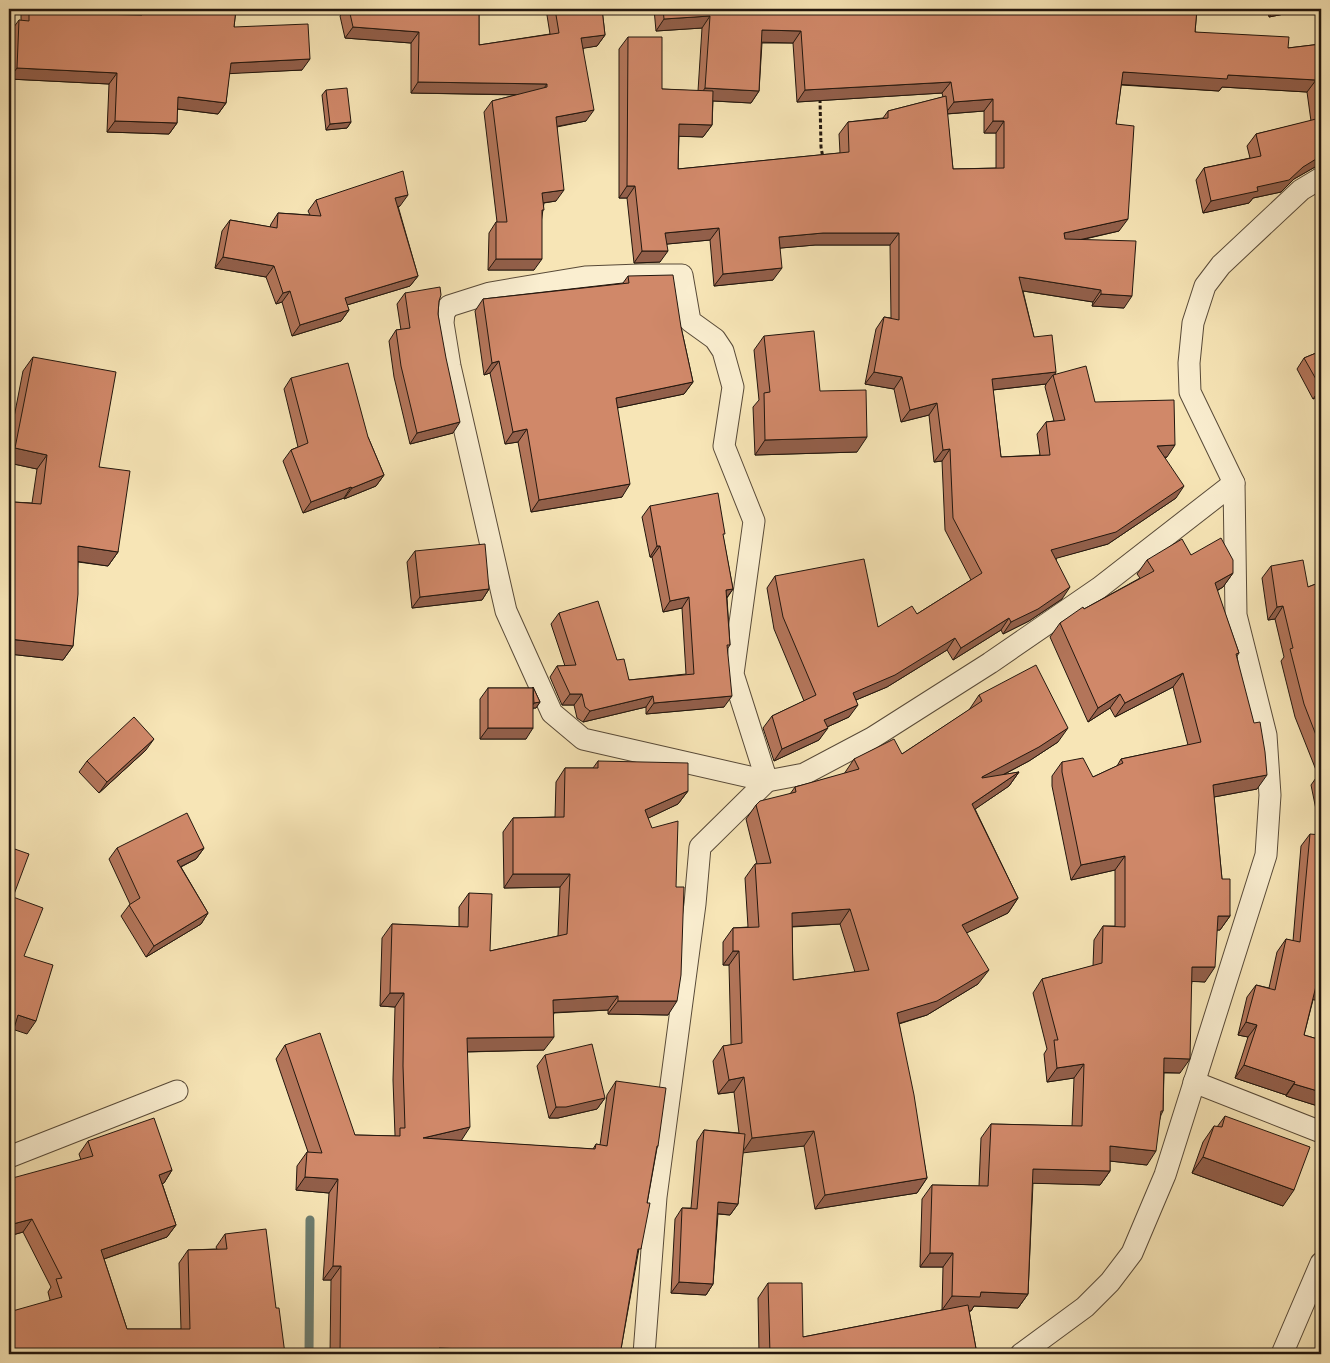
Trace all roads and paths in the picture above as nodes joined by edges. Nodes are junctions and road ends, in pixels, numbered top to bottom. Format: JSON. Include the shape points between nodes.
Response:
{"nodes":[{"id":1,"x":820,"y":99,"type":"edge"},
{"id":2,"x":824,"y":163,"type":"edge"},
{"id":3,"x":1321,"y":178,"type":"edge"},
{"id":4,"x":1234,"y":483,"type":"junction"},
{"id":5,"x":767,"y":781,"type":"junction"},
{"id":6,"x":1194,"y":1082,"type":"junction"},
{"id":7,"x":177,"y":1091,"type":"dead end"},
{"id":8,"x":1321,"y":1132,"type":"edge"},
{"id":9,"x":9,"y":1157,"type":"edge"},
{"id":10,"x":1321,"y":1262,"type":"edge"},
{"id":11,"x":644,"y":1354,"type":"edge"},
{"id":12,"x":1021,"y":1354,"type":"edge"},
{"id":13,"x":1282,"y":1354,"type":"edge"}],
"edges":[{"from":1,"to":2,"type":"path"},
{"from":3,"to":4,"type":"street","via":[[1301,190],[1221,265],[1205,286],[1193,324],[1190,392]]},
{"from":4,"to":5,"type":"street","via":[[1099,588],[889,728],[804,774]]},
{"from":4,"to":6,"type":"street","via":[[1236,615],[1266,735],[1269,803],[1266,855]]},
{"from":5,"to":5,"type":"street","via":[[583,739],[552,713],[506,611],[450,366],[443,323],[449,306],[490,293],[585,277],[682,276],[690,320],[715,339],[723,350],[733,387],[724,446],[754,521],[733,674]]},
{"from":5,"to":11,"type":"street","via":[[700,847],[656,1198]]},
{"from":6,"to":8,"type":"street"},
{"from":6,"to":12,"type":"street","via":[[1165,1175],[1132,1253],[1085,1307]]},
{"from":7,"to":9,"type":"street"},
{"from":10,"to":13,"type":"street"}]}
